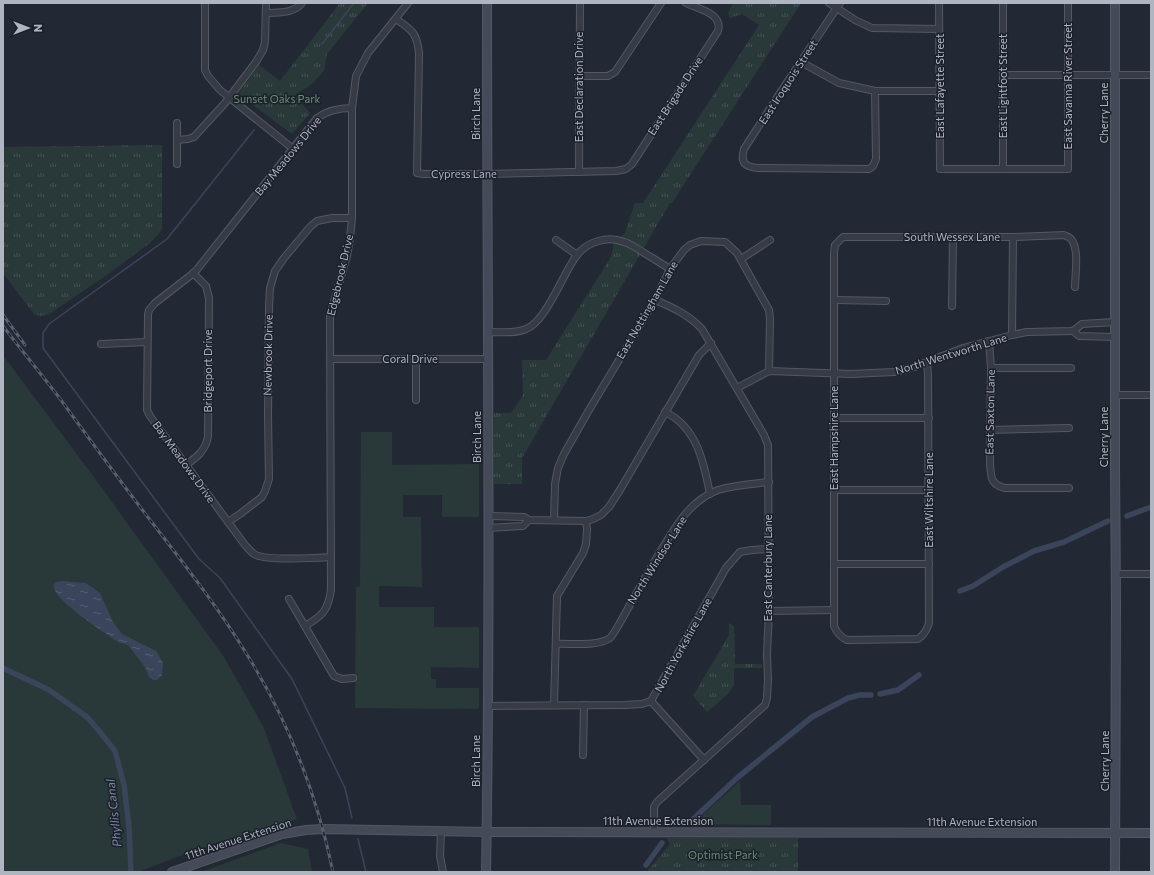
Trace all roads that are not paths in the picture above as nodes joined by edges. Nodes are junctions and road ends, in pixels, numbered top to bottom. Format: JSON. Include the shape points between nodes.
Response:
{"nodes":[{"id":1,"x":205,"y":3,"type":"edge"},
{"id":2,"x":266,"y":3,"type":"edge"},
{"id":3,"x":302,"y":3,"type":"edge"},
{"id":4,"x":408,"y":3,"type":"edge"},
{"id":5,"x":487,"y":3,"type":"edge"},
{"id":6,"x":580,"y":3,"type":"edge"},
{"id":7,"x":661,"y":3,"type":"edge"},
{"id":8,"x":686,"y":3,"type":"edge"},
{"id":9,"x":829,"y":3,"type":"edge"},
{"id":10,"x":940,"y":3,"type":"edge"},
{"id":11,"x":1003,"y":3,"type":"edge"},
{"id":12,"x":1068,"y":3,"type":"edge"},
{"id":13,"x":1116,"y":3,"type":"edge"},
{"id":14,"x":838,"y":5,"type":"edge"},
{"id":15,"x":266,"y":13,"type":"junction"},
{"id":16,"x":396,"y":19,"type":"junction"},
{"id":17,"x":940,"y":29,"type":"junction"},
{"id":18,"x":801,"y":62,"type":"junction"},
{"id":19,"x":1003,"y":75,"type":"junction"},
{"id":20,"x":1068,"y":75,"type":"junction"},
{"id":21,"x":1116,"y":75,"type":"junction"},
{"id":22,"x":1151,"y":75,"type":"edge"},
{"id":23,"x":580,"y":76,"type":"junction"},
{"id":24,"x":875,"y":91,"type":"junction"},
{"id":25,"x":940,"y":92,"type":"junction"},
{"id":26,"x":229,"y":98,"type":"junction"},
{"id":27,"x":352,"y":108,"type":"junction"},
{"id":28,"x":177,"y":123,"type":"dead end"},
{"id":29,"x":177,"y":140,"type":"junction"},
{"id":30,"x":292,"y":148,"type":"junction"},
{"id":31,"x":177,"y":164,"type":"dead end"},
{"id":32,"x":626,"y":169,"type":"joint"},
{"id":33,"x":1003,"y":169,"type":"junction"},
{"id":34,"x":579,"y":172,"type":"junction"},
{"id":35,"x":487,"y":174,"type":"junction"},
{"id":36,"x":352,"y":218,"type":"junction"},
{"id":37,"x":953,"y":237,"type":"junction"},
{"id":38,"x":1013,"y":237,"type":"junction"},
{"id":39,"x":556,"y":240,"type":"dead end"},
{"id":40,"x":770,"y":240,"type":"dead end"},
{"id":41,"x":836,"y":244,"type":"joint"},
{"id":42,"x":577,"y":255,"type":"junction"},
{"id":43,"x":740,"y":259,"type":"junction"},
{"id":44,"x":670,"y":268,"type":"junction"},
{"id":45,"x":193,"y":273,"type":"junction"},
{"id":46,"x":1075,"y":286,"type":"dead end"},
{"id":47,"x":655,"y":300,"type":"junction"},
{"id":48,"x":834,"y":300,"type":"junction"},
{"id":49,"x":886,"y":301,"type":"dead end"},
{"id":50,"x":952,"y":306,"type":"dead end"},
{"id":51,"x":1115,"y":322,"type":"junction"},
{"id":52,"x":1073,"y":331,"type":"junction"},
{"id":53,"x":489,"y":332,"type":"junction"},
{"id":54,"x":1012,"y":335,"type":"junction"},
{"id":55,"x":1115,"y":337,"type":"junction"},
{"id":56,"x":989,"y":341,"type":"junction"},
{"id":57,"x":147,"y":342,"type":"junction"},
{"id":58,"x":711,"y":343,"type":"junction"},
{"id":59,"x":101,"y":344,"type":"dead end"},
{"id":60,"x":331,"y":359,"type":"junction"},
{"id":61,"x":416,"y":359,"type":"junction"},
{"id":62,"x":488,"y":359,"type":"junction"},
{"id":63,"x":927,"y":362,"type":"junction"},
{"id":64,"x":991,"y":368,"type":"junction"},
{"id":65,"x":1071,"y":368,"type":"dead end"},
{"id":66,"x":769,"y":371,"type":"junction"},
{"id":67,"x":834,"y":373,"type":"junction"},
{"id":68,"x":736,"y":388,"type":"junction"},
{"id":69,"x":1115,"y":395,"type":"junction"},
{"id":70,"x":1151,"y":395,"type":"edge"},
{"id":71,"x":416,"y":400,"type":"dead end"},
{"id":72,"x":665,"y":412,"type":"junction"},
{"id":73,"x":834,"y":418,"type":"junction"},
{"id":74,"x":928,"y":418,"type":"junction"},
{"id":75,"x":1069,"y":428,"type":"dead end"},
{"id":76,"x":990,"y":430,"type":"junction"},
{"id":77,"x":186,"y":465,"type":"junction"},
{"id":78,"x":769,"y":482,"type":"junction"},
{"id":79,"x":1069,"y":488,"type":"dead end"},
{"id":80,"x":834,"y":490,"type":"junction"},
{"id":81,"x":929,"y":490,"type":"junction"},
{"id":82,"x":710,"y":494,"type":"junction"},
{"id":83,"x":488,"y":516,"type":"junction"},
{"id":84,"x":529,"y":520,"type":"junction"},
{"id":85,"x":554,"y":520,"type":"junction"},
{"id":86,"x":586,"y":520,"type":"junction"},
{"id":87,"x":228,"y":522,"type":"junction"},
{"id":88,"x":488,"y":528,"type":"junction"},
{"id":89,"x":768,"y":549,"type":"junction"},
{"id":90,"x":331,"y":558,"type":"junction"},
{"id":91,"x":834,"y":564,"type":"junction"},
{"id":92,"x":928,"y":564,"type":"junction"},
{"id":93,"x":1116,"y":574,"type":"junction"},
{"id":94,"x":1151,"y":574,"type":"edge"},
{"id":95,"x":289,"y":599,"type":"dead end"},
{"id":96,"x":769,"y":610,"type":"junction"},
{"id":97,"x":834,"y":610,"type":"junction"},
{"id":98,"x":305,"y":626,"type":"junction"},
{"id":99,"x":836,"y":632,"type":"joint"},
{"id":100,"x":556,"y":644,"type":"junction"},
{"id":101,"x":353,"y":678,"type":"dead end"},
{"id":102,"x":652,"y":701,"type":"junction"},
{"id":103,"x":554,"y":705,"type":"junction"},
{"id":104,"x":584,"y":705,"type":"junction"},
{"id":105,"x":488,"y":706,"type":"junction"},
{"id":106,"x":583,"y":755,"type":"dead end"},
{"id":107,"x":704,"y":760,"type":"junction"},
{"id":108,"x":441,"y":831,"type":"junction"},
{"id":109,"x":487,"y":832,"type":"junction"},
{"id":110,"x":654,"y":832,"type":"junction"},
{"id":111,"x":1115,"y":833,"type":"junction"},
{"id":112,"x":1151,"y":833,"type":"edge"},
{"id":113,"x":172,"y":872,"type":"edge"},
{"id":114,"x":443,"y":872,"type":"edge"},
{"id":115,"x":486,"y":872,"type":"edge"},
{"id":116,"x":1116,"y":872,"type":"edge"}],
"edges":[{"from":1,"to":26,"type":"street","via":[[205,70]]},
{"from":2,"to":15,"type":"street"},
{"from":3,"to":15,"type":"street","via":[[288,12]]},
{"from":4,"to":16,"type":"street","name":"Edgebrook Drive"},
{"from":5,"to":35,"type":"street","name":"Birch Lane"},
{"from":6,"to":23,"type":"street","name":"East Declaration Drive"},
{"from":7,"to":23,"type":"street","via":[[615,72],[608,76]]},
{"from":8,"to":32,"type":"street","name":"East Brigade Drive","via":[[713,14],[719,22],[718,30],[632,164]]},
{"from":9,"to":14,"type":"street"},
{"from":10,"to":17,"type":"street","name":"East Lafayette Street"},
{"from":11,"to":19,"type":"street","name":"East Lightfoot Street"},
{"from":12,"to":20,"type":"street","name":"East Savanna River Street"},
{"from":13,"to":21,"type":"street","name":"Cherry Lane"},
{"from":14,"to":17,"type":"street","via":[[855,20],[872,28]]},
{"from":14,"to":18,"type":"street","name":"East Iroquois Street"},
{"from":15,"to":26,"type":"street","via":[[265,42],[262,50]]},
{"from":16,"to":27,"type":"street","name":"Edgebrook Drive","via":[[359,68]]},
{"from":16,"to":35,"type":"street","name":"Cypress Lane","via":[[415,34],[418,43],[417,173]]},
{"from":17,"to":25,"type":"street","name":"East Lafayette Street"},
{"from":18,"to":24,"type":"street","via":[[839,83]]},
{"from":18,"to":24,"type":"street","name":"East Iroquois Street","via":[[744,150],[744,162],[750,167],[869,169],[876,159]]},
{"from":19,"to":20,"type":"street"},
{"from":19,"to":33,"type":"street","name":"East Lightfoot Street"},
{"from":20,"to":21,"type":"street"},
{"from":20,"to":33,"type":"street","name":"East Savanna River Street","via":[[1068,169]]},
{"from":21,"to":22,"type":"street"},
{"from":21,"to":51,"type":"street","name":"Cherry Lane"},
{"from":23,"to":34,"type":"street","name":"East Declaration Drive"},
{"from":24,"to":25,"type":"street"},
{"from":25,"to":33,"type":"street","name":"East Lafayette Street","via":[[940,169]]},
{"from":26,"to":29,"type":"street","via":[[194,137]]},
{"from":26,"to":30,"type":"street"},
{"from":27,"to":30,"type":"street","name":"Bay Meadows Drive","via":[[323,113]]},
{"from":27,"to":36,"type":"street","name":"Edgebrook Drive"},
{"from":28,"to":29,"type":"street"},
{"from":29,"to":31,"type":"street"},
{"from":30,"to":45,"type":"street","name":"Bay Meadows Drive"},
{"from":32,"to":34,"type":"street","name":"Cypress Lane"},
{"from":34,"to":35,"type":"street","name":"Cypress Lane"},
{"from":35,"to":53,"type":"street","name":"Birch Lane"},
{"from":36,"to":60,"type":"street","name":"Edgebrook Drive","via":[[350,239],[330,316]]},
{"from":36,"to":87,"type":"street","name":"Newbrook Drive","via":[[317,221],[275,271],[270,288],[269,308],[269,479],[262,497]]},
{"from":37,"to":38,"type":"street","name":"South Wessex Lane"},
{"from":37,"to":41,"type":"street","name":"South Wessex Lane","via":[[844,237]]},
{"from":37,"to":50,"type":"street"},
{"from":38,"to":46,"type":"street","name":"South Wessex Lane","via":[[1070,237],[1076,251]]},
{"from":38,"to":54,"type":"street"},
{"from":39,"to":42,"type":"street"},
{"from":40,"to":43,"type":"street"},
{"from":41,"to":48,"type":"street","name":"East Hampshire Lane"},
{"from":42,"to":44,"type":"street","via":[[595,242],[615,239],[625,242]]},
{"from":42,"to":53,"type":"street","via":[[544,312],[530,327],[517,332]]},
{"from":43,"to":44,"type":"street","name":"East Nottingham Lane","via":[[724,242],[701,241],[684,250]]},
{"from":43,"to":66,"type":"street","name":"East Nottingham Lane","via":[[769,310]]},
{"from":44,"to":47,"type":"street","name":"East Nottingham Lane"},
{"from":45,"to":57,"type":"street","name":"Bay Meadows Drive","via":[[166,293],[149,310]]},
{"from":45,"to":77,"type":"street","name":"Bridgeport Drive","via":[[206,286],[209,298],[208,437],[207,444],[200,454]]},
{"from":47,"to":58,"type":"street","name":"East Canterbury Lane","via":[[694,320]]},
{"from":47,"to":85,"type":"street","name":"East Nottingham Lane","via":[[564,454],[555,484]]},
{"from":48,"to":49,"type":"street"},
{"from":48,"to":67,"type":"street","name":"East Hampshire Lane"},
{"from":51,"to":52,"type":"street","name":"North Wentworth Lane","via":[[1082,324]]},
{"from":51,"to":55,"type":"street","name":"Cherry Lane"},
{"from":52,"to":54,"type":"street","name":"North Wentworth Lane","via":[[1027,332]]},
{"from":52,"to":55,"type":"street","name":"North Wentworth Lane","via":[[1079,336]]},
{"from":53,"to":62,"type":"street","name":"Birch Lane"},
{"from":54,"to":56,"type":"street","name":"North Wentworth Lane"},
{"from":55,"to":69,"type":"street","name":"Cherry Lane"},
{"from":56,"to":63,"type":"street","name":"North Wentworth Lane"},
{"from":56,"to":64,"type":"street","name":"East Saxton Lane"},
{"from":57,"to":59,"type":"street"},
{"from":57,"to":77,"type":"street","name":"Bay Meadows Drive","via":[[147,410]]},
{"from":58,"to":68,"type":"street","name":"East Canterbury Lane"},
{"from":58,"to":72,"type":"street","via":[[699,355]]},
{"from":60,"to":61,"type":"street","name":"Coral Drive"},
{"from":60,"to":90,"type":"street","name":"Edgebrook Drive"},
{"from":61,"to":62,"type":"street","name":"Coral Drive"},
{"from":61,"to":71,"type":"street"},
{"from":62,"to":83,"type":"street","name":"Birch Lane"},
{"from":63,"to":67,"type":"street","name":"North Wentworth Lane","via":[[894,372]]},
{"from":63,"to":74,"type":"street","name":"East Wiltshire Lane"},
{"from":64,"to":65,"type":"street"},
{"from":64,"to":76,"type":"street","name":"East Saxton Lane"},
{"from":66,"to":67,"type":"street","name":"North Wentworth Lane"},
{"from":66,"to":68,"type":"street","name":"North Wentworth Lane"},
{"from":67,"to":73,"type":"street","name":"East Hampshire Lane"},
{"from":68,"to":78,"type":"street","name":"East Canterbury Lane","via":[[768,445]]},
{"from":69,"to":70,"type":"street"},
{"from":69,"to":93,"type":"street","name":"Cherry Lane"},
{"from":72,"to":82,"type":"street","via":[[681,422],[700,451]]},
{"from":72,"to":86,"type":"street","via":[[609,507],[601,515]]},
{"from":73,"to":74,"type":"street"},
{"from":73,"to":80,"type":"street","name":"East Hampshire Lane"},
{"from":74,"to":81,"type":"street","name":"East Wiltshire Lane"},
{"from":75,"to":76,"type":"street"},
{"from":76,"to":79,"type":"street","name":"East Saxton Lane","via":[[991,476],[999,487]]},
{"from":77,"to":87,"type":"street","name":"Bay Meadows Drive"},
{"from":78,"to":82,"type":"street","name":"North Windsor Lane","via":[[731,487]]},
{"from":78,"to":89,"type":"street","name":"East Canterbury Lane"},
{"from":80,"to":81,"type":"street"},
{"from":80,"to":91,"type":"street","name":"East Hampshire Lane"},
{"from":81,"to":92,"type":"street","name":"East Wiltshire Lane"},
{"from":82,"to":100,"type":"street","name":"North Windsor Lane","via":[[684,514],[611,637],[597,643]]},
{"from":83,"to":84,"type":"street","via":[[524,517]]},
{"from":83,"to":88,"type":"street","name":"Birch Lane"},
{"from":84,"to":85,"type":"street"},
{"from":84,"to":88,"type":"street","via":[[523,526]]},
{"from":85,"to":86,"type":"street"},
{"from":86,"to":100,"type":"street","via":[[586,544],[583,553],[557,596]]},
{"from":87,"to":90,"type":"street","name":"Bay Meadows Drive","via":[[249,549],[260,556]]},
{"from":88,"to":105,"type":"street","name":"Birch Lane"},
{"from":89,"to":96,"type":"street","name":"East Canterbury Lane"},
{"from":89,"to":102,"type":"street","name":"North Yorkshire Lane","via":[[740,552],[726,568]]},
{"from":90,"to":98,"type":"street","name":"Edgebrook Drive","via":[[331,590],[328,605],[318,618]]},
{"from":91,"to":92,"type":"street"},
{"from":91,"to":97,"type":"street","name":"East Hampshire Lane"},
{"from":92,"to":99,"type":"street","name":"East Wiltshire Lane","via":[[929,623],[923,636],[918,639],[847,640]]},
{"from":93,"to":94,"type":"street"},
{"from":93,"to":111,"type":"street","name":"Cherry Lane"},
{"from":95,"to":98,"type":"street"},
{"from":96,"to":97,"type":"street"},
{"from":96,"to":107,"type":"street","name":"East Canterbury Lane","via":[[765,705]]},
{"from":97,"to":99,"type":"street","name":"East Hampshire Lane"},
{"from":98,"to":101,"type":"street","via":[[334,676],[342,679]]},
{"from":100,"to":103,"type":"street"},
{"from":102,"to":104,"type":"street","name":"North Yorkshire Lane","via":[[642,704]]},
{"from":102,"to":107,"type":"street"},
{"from":103,"to":104,"type":"street","name":"North Yorkshire Lane"},
{"from":103,"to":105,"type":"street","name":"North Yorkshire Lane"},
{"from":104,"to":106,"type":"street"},
{"from":105,"to":109,"type":"street","name":"Birch Lane"},
{"from":107,"to":110,"type":"street","name":"East Canterbury Lane","via":[[657,802],[654,807]]},
{"from":108,"to":109,"type":"street","name":"11th Avenue Extension"},
{"from":108,"to":113,"type":"street","name":"11th Avenue Extension","via":[[323,829],[294,832]]},
{"from":108,"to":114,"type":"street","via":[[440,856]]},
{"from":109,"to":110,"type":"street","name":"11th Avenue Extension"},
{"from":109,"to":115,"type":"street","name":"Birch Lane"},
{"from":110,"to":111,"type":"street","name":"11th Avenue Extension"},
{"from":111,"to":112,"type":"street","name":"11th Avenue Extension"},
{"from":111,"to":116,"type":"street","name":"Cherry Lane"}]}
